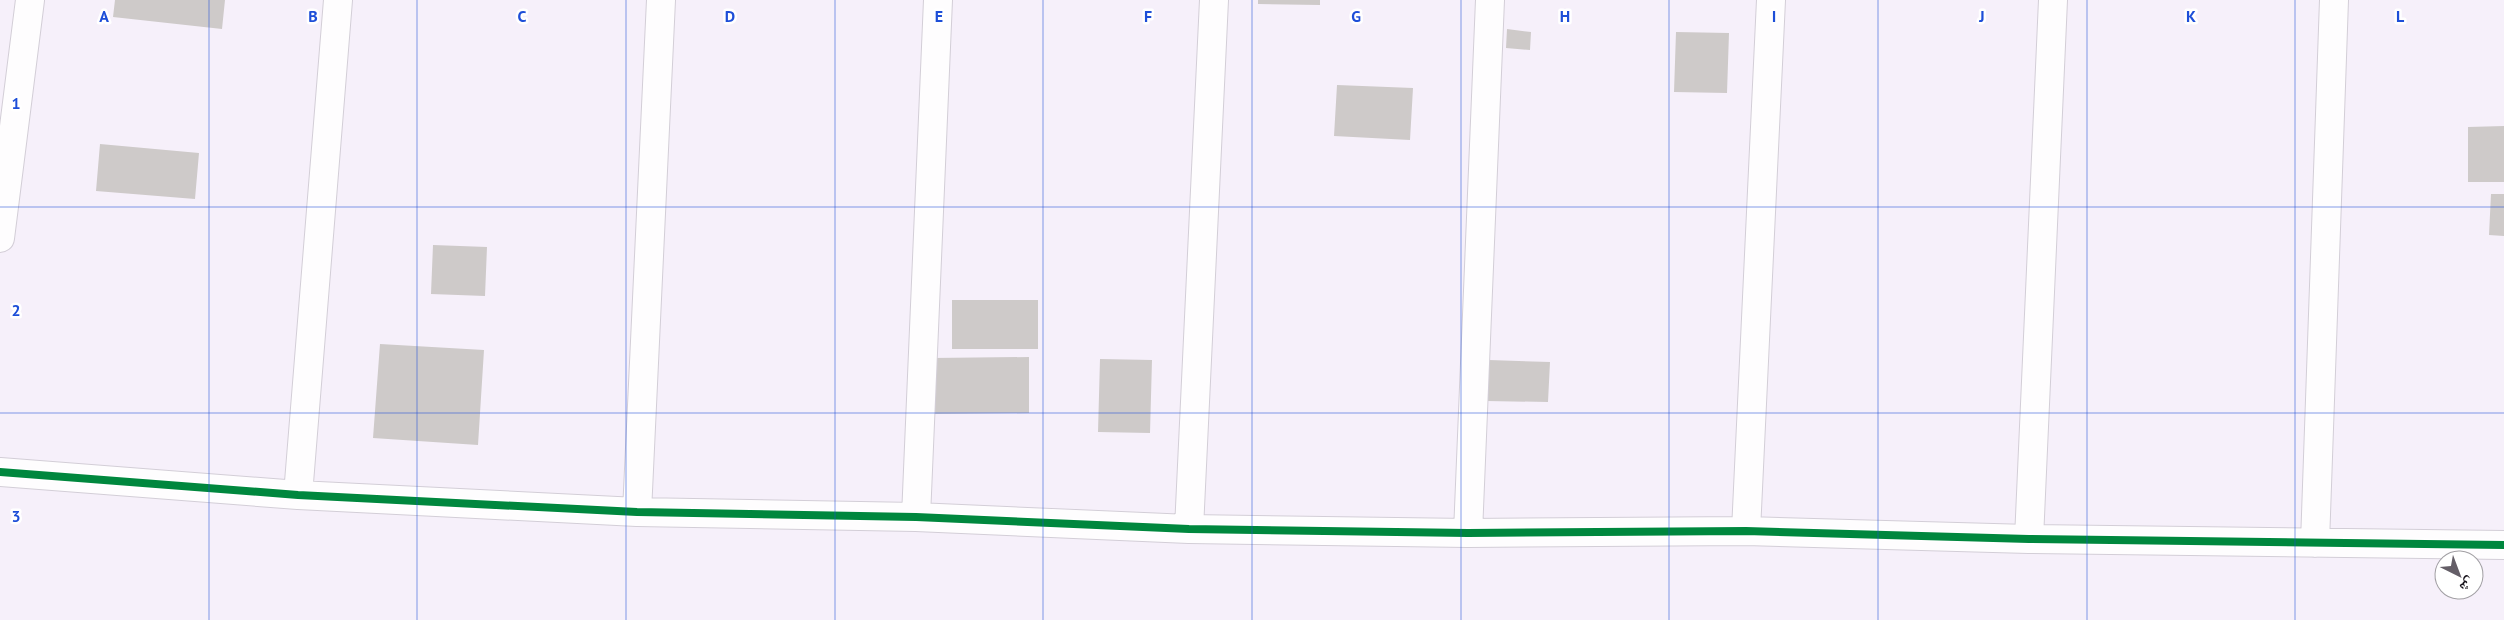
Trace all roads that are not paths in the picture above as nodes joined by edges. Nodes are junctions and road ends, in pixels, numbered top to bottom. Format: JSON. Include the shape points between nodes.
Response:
{"nodes":[{"id":1,"x":30,"y":0,"type":"edge"},
{"id":2,"x":338,"y":0,"type":"edge"},
{"id":3,"x":661,"y":0,"type":"edge"},
{"id":4,"x":938,"y":0,"type":"edge"},
{"id":5,"x":1214,"y":0,"type":"edge"},
{"id":6,"x":1490,"y":0,"type":"edge"},
{"id":7,"x":1771,"y":0,"type":"edge"},
{"id":8,"x":2053,"y":0,"type":"edge"},
{"id":9,"x":2334,"y":0,"type":"edge"},
{"id":10,"x":0,"y":238,"type":"edge"},
{"id":11,"x":0,"y":472,"type":"edge"},
{"id":12,"x":298,"y":495,"type":"junction"},
{"id":13,"x":636,"y":512,"type":"junction"},
{"id":14,"x":916,"y":517,"type":"junction"},
{"id":15,"x":1189,"y":528,"type":"junction"},
{"id":16,"x":1746,"y":531,"type":"junction"},
{"id":17,"x":1468,"y":533,"type":"junction"},
{"id":18,"x":2029,"y":539,"type":"junction"},
{"id":19,"x":2314,"y":543,"type":"junction"},
{"id":20,"x":2504,"y":545,"type":"edge"}],
"edges":[{"from":1,"to":10,"type":"street"},
{"from":2,"to":12,"type":"street"},
{"from":3,"to":13,"type":"street"},
{"from":4,"to":14,"type":"street"},
{"from":5,"to":15,"type":"street"},
{"from":6,"to":17,"type":"street"},
{"from":7,"to":16,"type":"street"},
{"from":8,"to":18,"type":"street"},
{"from":9,"to":19,"type":"street"},
{"from":11,"to":12,"type":"street"},
{"from":12,"to":13,"type":"street"},
{"from":13,"to":14,"type":"street"},
{"from":14,"to":15,"type":"street"},
{"from":15,"to":17,"type":"street"},
{"from":16,"to":17,"type":"street"},
{"from":16,"to":18,"type":"street"},
{"from":18,"to":19,"type":"street"},
{"from":19,"to":20,"type":"street"}]}
